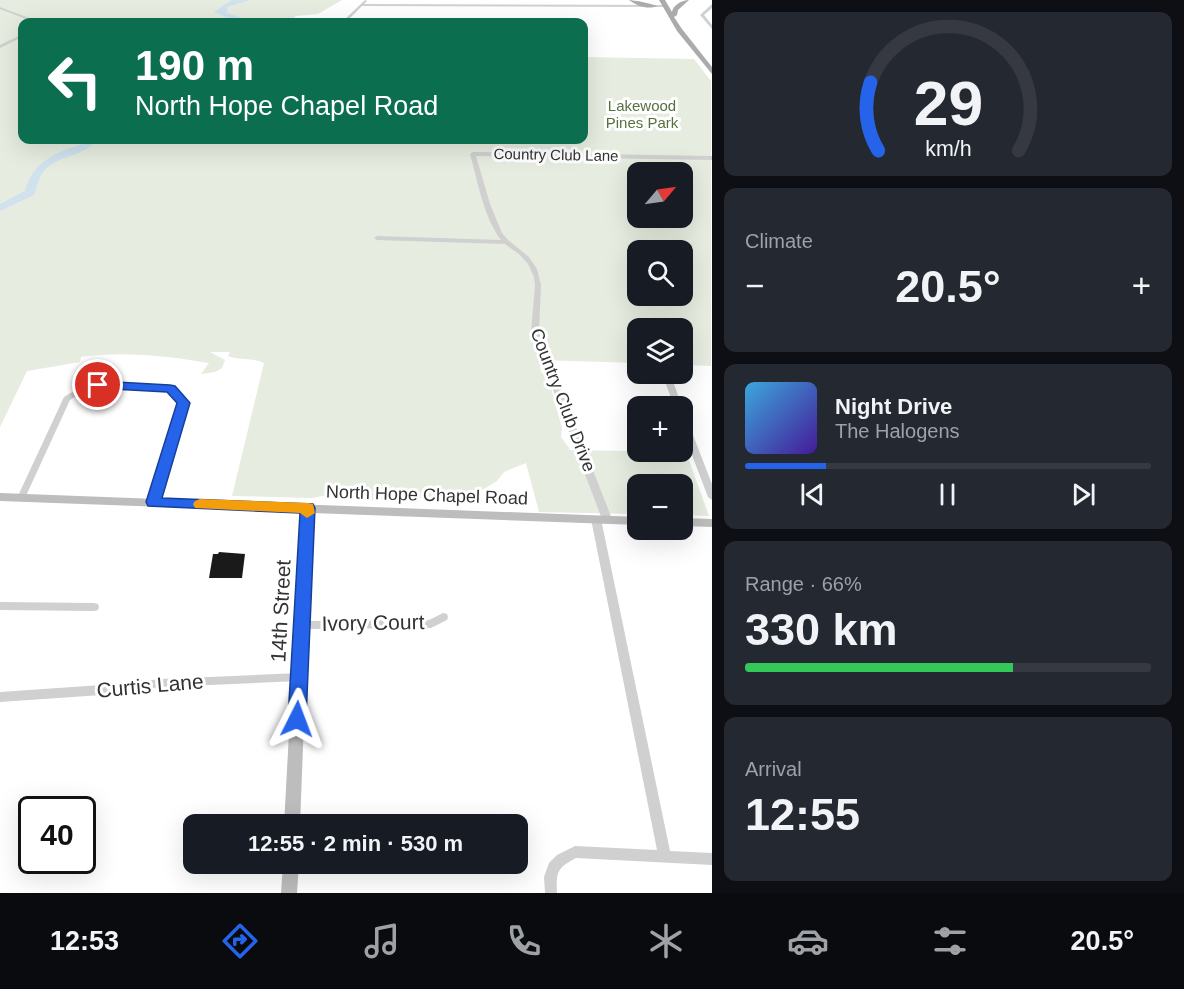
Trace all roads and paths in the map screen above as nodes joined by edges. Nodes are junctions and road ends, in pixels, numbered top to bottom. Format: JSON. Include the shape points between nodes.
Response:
{"nodes":[{"id":1,"x":367,"y":0,"type":"edge"},
{"id":2,"x":514,"y":0,"type":"edge"},
{"id":3,"x":587,"y":0,"type":"edge"},
{"id":4,"x":686,"y":0,"type":"edge"},
{"id":5,"x":665,"y":2,"type":"edge"},
{"id":6,"x":440,"y":3,"type":"edge"},
{"id":7,"x":631,"y":3,"type":"edge"},
{"id":8,"x":362,"y":5,"type":"junction"},
{"id":9,"x":711,"y":5,"type":"edge"},
{"id":10,"x":516,"y":6,"type":"junction"},
{"id":11,"x":591,"y":6,"type":"junction"},
{"id":12,"x":654,"y":6,"type":"joint"},
{"id":13,"x":0,"y":9,"type":"edge"},
{"id":14,"x":674,"y":15,"type":"junction"},
{"id":15,"x":25,"y":18,"type":"edge"},
{"id":16,"x":348,"y":18,"type":"edge"},
{"id":17,"x":711,"y":28,"type":"edge"},
{"id":18,"x":680,"y":30,"type":"junction"},
{"id":19,"x":18,"y":38,"type":"edge"},
{"id":20,"x":0,"y":47,"type":"edge"},
{"id":21,"x":711,"y":72,"type":"edge"},
{"id":22,"x":473,"y":154,"type":"joint"},
{"id":23,"x":711,"y":158,"type":"edge"},
{"id":24,"x":377,"y":238,"type":"dead end"},
{"id":25,"x":508,"y":242,"type":"junction"},
{"id":26,"x":693,"y":447,"type":"edge"},
{"id":27,"x":0,"y":497,"type":"edge"},
{"id":28,"x":711,"y":497,"type":"edge"},
{"id":29,"x":21,"y":498,"type":"junction"},
{"id":30,"x":153,"y":502,"type":"junction"},
{"id":31,"x":308,"y":508,"type":"junction"},
{"id":32,"x":602,"y":519,"type":"junction"},
{"id":33,"x":627,"y":520,"type":"edge"},
{"id":34,"x":693,"y":522,"type":"edge"},
{"id":35,"x":711,"y":523,"type":"edge"},
{"id":36,"x":0,"y":606,"type":"edge"},
{"id":37,"x":94,"y":607,"type":"dead end"},
{"id":38,"x":443,"y":617,"type":"dead end"},
{"id":39,"x":302,"y":625,"type":"junction"},
{"id":40,"x":299,"y":676,"type":"junction"},
{"id":41,"x":0,"y":697,"type":"edge"},
{"id":42,"x":293,"y":814,"type":"edge"},
{"id":43,"x":666,"y":857,"type":"junction"},
{"id":44,"x":711,"y":859,"type":"edge"},
{"id":45,"x":290,"y":874,"type":"edge"},
{"id":46,"x":289,"y":893,"type":"edge"},
{"id":47,"x":551,"y":893,"type":"edge"}],
"edges":[{"from":1,"to":8,"type":"street"},
{"from":2,"to":10,"type":"street"},
{"from":3,"to":11,"type":"street"},
{"from":4,"to":14,"type":"main road"},
{"from":5,"to":12,"type":"street"},
{"from":5,"to":14,"type":"main road"},
{"from":5,"to":18,"type":"main road"},
{"from":6,"to":8,"type":"street"},
{"from":6,"to":10,"type":"street"},
{"from":7,"to":11,"type":"street"},
{"from":7,"to":12,"type":"main road"},
{"from":8,"to":16,"type":"street"},
{"from":9,"to":17,"type":"street","via":[[702,15]]},
{"from":10,"to":11,"type":"street"},
{"from":13,"to":15,"type":"street"},
{"from":14,"to":18,"type":"main road"},
{"from":18,"to":21,"type":"main road"},
{"from":19,"to":20,"type":"street"},
{"from":22,"to":23,"type":"street","name":"Country Club Lane"},
{"from":22,"to":25,"type":"street","name":"Country Club Drive","via":[[500,234]]},
{"from":24,"to":25,"type":"street"},
{"from":25,"to":32,"type":"street","name":"Country Club Drive","via":[[535,270],[539,286],[533,320],[535,332]]},
{"from":26,"to":28,"type":"street"},
{"from":27,"to":29,"type":"main road","name":"North Hope Chapel Road"},
{"from":29,"to":30,"type":"main road","name":"North Hope Chapel Road"},
{"from":29,"to":30,"type":"street","via":[[73,394],[98,385],[151,386],[170,388],[184,403]]},
{"from":30,"to":31,"type":"main road","name":"North Hope Chapel Road"},
{"from":31,"to":32,"type":"main road","name":"North Hope Chapel Road"},
{"from":31,"to":39,"type":"main road","name":"14th Street"},
{"from":32,"to":33,"type":"main road","name":"North Hope Chapel Road"},
{"from":32,"to":43,"type":"street","name":"Country Club Drive"},
{"from":34,"to":35,"type":"main road"},
{"from":36,"to":37,"type":"street"},
{"from":38,"to":39,"type":"street","name":"Ivory Court","via":[[431,624]]},
{"from":39,"to":40,"type":"main road","name":"14th Street"},
{"from":40,"to":41,"type":"street","name":"Curtis Lane"},
{"from":40,"to":42,"type":"main road","name":"14th Street"},
{"from":43,"to":44,"type":"street"},
{"from":43,"to":47,"type":"street","via":[[575,852],[557,861],[551,869]]},
{"from":45,"to":46,"type":"main road"}]}
